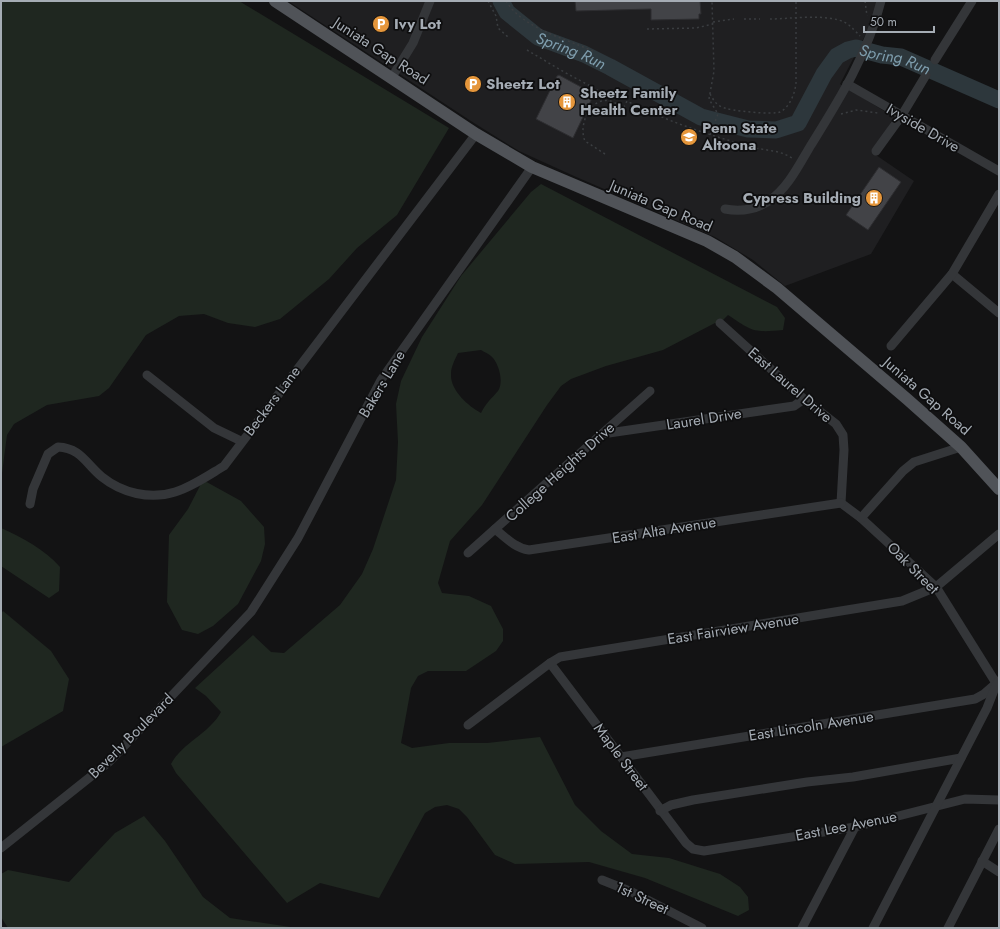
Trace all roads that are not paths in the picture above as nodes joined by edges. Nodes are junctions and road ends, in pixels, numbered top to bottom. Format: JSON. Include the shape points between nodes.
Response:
{"nodes":[{"id":1,"x":275,"y":1,"type":"edge"},
{"id":2,"x":430,"y":1,"type":"edge"},
{"id":3,"x":881,"y":1,"type":"edge"},
{"id":4,"x":972,"y":1,"type":"edge"},
{"id":5,"x":935,"y":60,"type":"dead end"},
{"id":6,"x":926,"y":75,"type":"dead end"},
{"id":7,"x":392,"y":77,"type":"junction"},
{"id":8,"x":847,"y":84,"type":"junction"},
{"id":9,"x":902,"y":115,"type":"junction"},
{"id":10,"x":476,"y":134,"type":"junction"},
{"id":11,"x":876,"y":151,"type":"dead end"},
{"id":12,"x":532,"y":167,"type":"junction"},
{"id":13,"x":999,"y":171,"type":"edge"},
{"id":14,"x":999,"y":194,"type":"edge"},
{"id":15,"x":726,"y":209,"type":"dead end"},
{"id":16,"x":952,"y":274,"type":"junction"},
{"id":17,"x":999,"y":313,"type":"edge"},
{"id":18,"x":720,"y":323,"type":"dead end"},
{"id":19,"x":891,"y":346,"type":"dead end"},
{"id":20,"x":147,"y":375,"type":"dead end"},
{"id":21,"x":650,"y":391,"type":"dead end"},
{"id":22,"x":804,"y":398,"type":"junction"},
{"id":23,"x":602,"y":434,"type":"junction"},
{"id":24,"x":241,"y":441,"type":"junction"},
{"id":25,"x":960,"y":447,"type":"junction"},
{"id":26,"x":999,"y":489,"type":"edge"},
{"id":27,"x":841,"y":503,"type":"junction"},
{"id":28,"x":30,"y":504,"type":"dead end"},
{"id":29,"x":861,"y":518,"type":"junction"},
{"id":30,"x":495,"y":529,"type":"junction"},
{"id":31,"x":999,"y":534,"type":"edge"},
{"id":32,"x":468,"y":553,"type":"dead end"},
{"id":33,"x":936,"y":587,"type":"junction"},
{"id":34,"x":251,"y":612,"type":"joint"},
{"id":35,"x":550,"y":663,"type":"junction"},
{"id":36,"x":998,"y":683,"type":"edge"},
{"id":37,"x":468,"y":725,"type":"dead end"},
{"id":38,"x":621,"y":757,"type":"junction"},
{"id":39,"x":961,"y":758,"type":"junction"},
{"id":40,"x":999,"y":800,"type":"edge"},
{"id":41,"x":936,"y":807,"type":"junction"},
{"id":42,"x":660,"y":810,"type":"junction"},
{"id":43,"x":855,"y":826,"type":"junction"},
{"id":44,"x":999,"y":829,"type":"edge"},
{"id":45,"x":1,"y":848,"type":"edge"},
{"id":46,"x":693,"y":849,"type":"joint"},
{"id":47,"x":982,"y":861,"type":"junction"},
{"id":48,"x":999,"y":872,"type":"edge"},
{"id":49,"x":602,"y":880,"type":"dead end"},
{"id":50,"x":702,"y":928,"type":"edge"},
{"id":51,"x":802,"y":928,"type":"edge"},
{"id":52,"x":873,"y":928,"type":"edge"},
{"id":53,"x":948,"y":928,"type":"edge"}],
"edges":[{"from":1,"to":7,"type":"main road","name":"Juniata Gap Road"},
{"from":2,"to":7,"type":"street","via":[[413,43]]},
{"from":3,"to":8,"type":"street"},
{"from":4,"to":5,"type":"street"},
{"from":6,"to":9,"type":"street"},
{"from":7,"to":10,"type":"main road","name":"Juniata Gap Road"},
{"from":8,"to":9,"type":"street","name":"Ivyside Drive"},
{"from":8,"to":15,"type":"street","via":[[784,188],[768,202],[759,206],[737,211]]},
{"from":9,"to":11,"type":"street"},
{"from":9,"to":13,"type":"street","name":"Ivyside Drive"},
{"from":10,"to":12,"type":"main road","name":"Juniata Gap Road"},
{"from":10,"to":24,"type":"street","name":"Beckers Lane"},
{"from":12,"to":25,"type":"main road","name":"Juniata Gap Road","via":[[707,241],[735,257],[777,288]]},
{"from":12,"to":34,"type":"street","name":"Bakers Lane","via":[[381,380],[298,538]]},
{"from":14,"to":16,"type":"street"},
{"from":16,"to":17,"type":"street"},
{"from":16,"to":19,"type":"street"},
{"from":18,"to":22,"type":"street","name":"East Laurel Drive"},
{"from":20,"to":24,"type":"street","via":[[214,428]]},
{"from":21,"to":23,"type":"street","name":"College Heights Drive"},
{"from":22,"to":23,"type":"street","name":"Laurel Drive","via":[[794,406]]},
{"from":22,"to":27,"type":"street","name":"East Laurel Drive","via":[[836,424],[843,435]]},
{"from":23,"to":30,"type":"street","name":"College Heights Drive"},
{"from":24,"to":28,"type":"street","name":"Beckers Lane","via":[[224,466],[175,492],[154,495],[134,494],[118,487],[102,478],[70,448],[58,447],[48,454],[33,488]]},
{"from":25,"to":26,"type":"main road","name":"Juniata Gap Road"},
{"from":25,"to":29,"type":"street","via":[[914,462]]},
{"from":27,"to":29,"type":"street","name":"Oak Street"},
{"from":27,"to":30,"type":"street","name":"East Alta Avenue","via":[[529,550],[513,545]]},
{"from":29,"to":33,"type":"street","name":"Oak Street"},
{"from":30,"to":32,"type":"street","name":"College Heights Drive"},
{"from":31,"to":33,"type":"street","name":"East Fairview Avenue"},
{"from":33,"to":35,"type":"street","name":"East Fairview Avenue","via":[[902,601],[883,605],[560,657]]},
{"from":33,"to":36,"type":"street","name":"Oak Street"},
{"from":34,"to":45,"type":"street","name":"Beverly Boulevard","via":[[109,762]]},
{"from":35,"to":37,"type":"street","name":"East Fairview Avenue"},
{"from":35,"to":38,"type":"street","name":"Maple Street"},
{"from":36,"to":38,"type":"street","name":"East Lincoln Avenue","via":[[975,699]]},
{"from":36,"to":39,"type":"street"},
{"from":38,"to":42,"type":"street","name":"Maple Street"},
{"from":39,"to":41,"type":"street"},
{"from":39,"to":42,"type":"street","via":[[853,777],[693,800]]},
{"from":40,"to":41,"type":"street","name":"East Lee Avenue","via":[[965,799]]},
{"from":41,"to":43,"type":"street","name":"East Lee Avenue"},
{"from":41,"to":52,"type":"street"},
{"from":42,"to":46,"type":"street","name":"Maple Street"},
{"from":43,"to":46,"type":"street","name":"East Lee Avenue","via":[[704,851]]},
{"from":43,"to":51,"type":"street"},
{"from":44,"to":47,"type":"street"},
{"from":47,"to":48,"type":"street"},
{"from":47,"to":53,"type":"street"},
{"from":49,"to":50,"type":"street","name":"1st Street","via":[[632,892]]}]}
